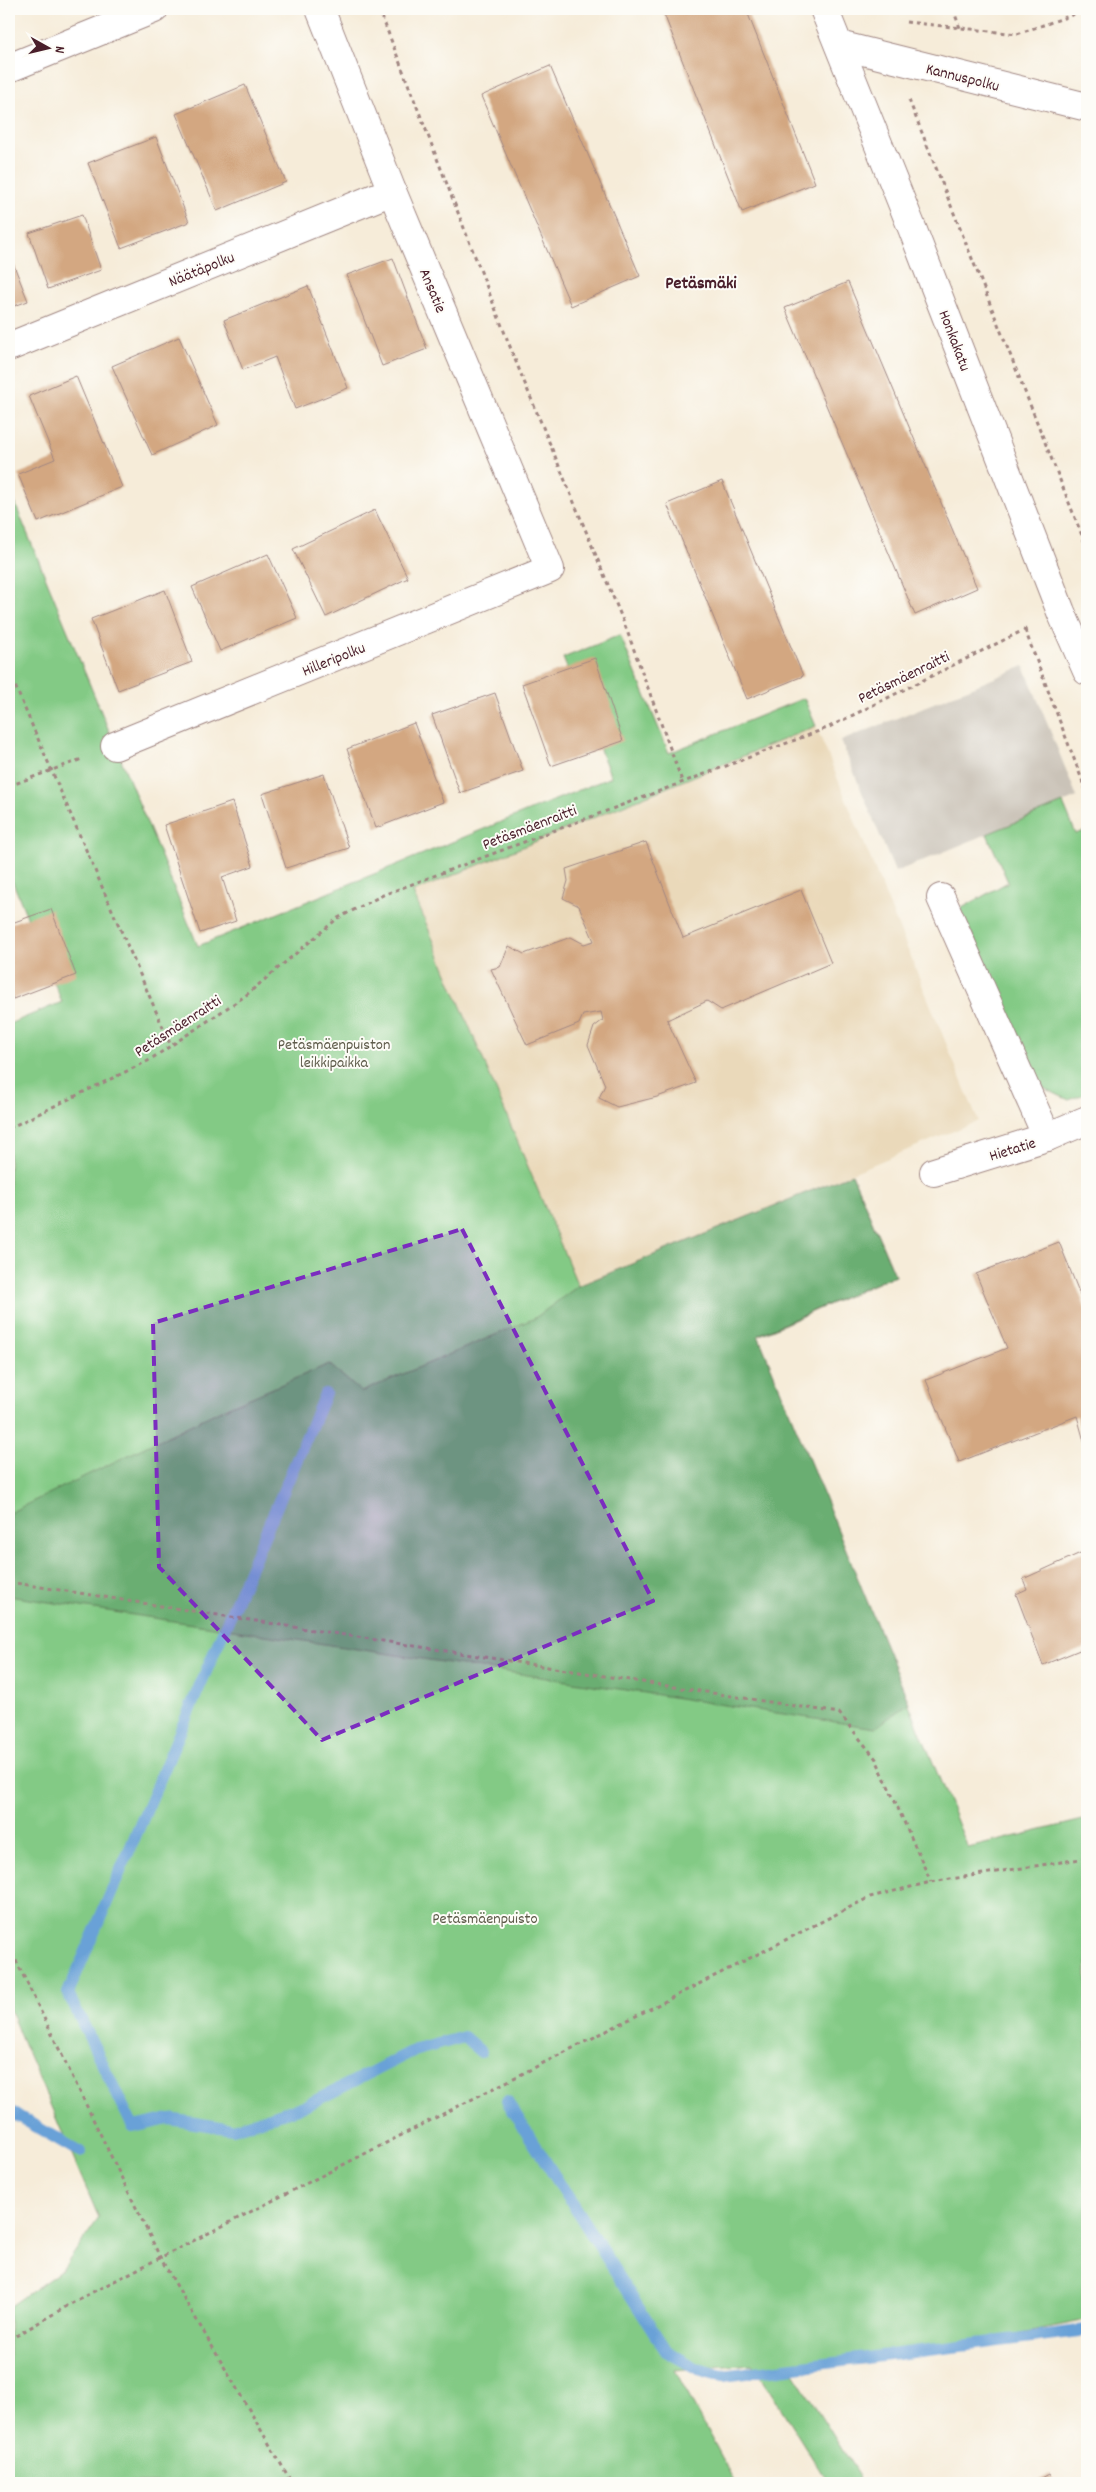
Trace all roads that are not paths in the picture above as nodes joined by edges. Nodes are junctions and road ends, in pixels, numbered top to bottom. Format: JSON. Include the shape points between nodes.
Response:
{"nodes":[{"id":1,"x":154,"y":9,"type":"edge"},
{"id":2,"x":320,"y":9,"type":"edge"},
{"id":3,"x":824,"y":9,"type":"edge"},
{"id":4,"x":839,"y":45,"type":"junction"},
{"id":5,"x":9,"y":68,"type":"edge"},
{"id":6,"x":1087,"y":107,"type":"edge"},
{"id":7,"x":392,"y":191,"type":"junction"},
{"id":8,"x":11,"y":346,"type":"dead end"},
{"id":9,"x":550,"y":569,"type":"joint"},
{"id":10,"x":1087,"y":671,"type":"edge"},
{"id":11,"x":115,"y":746,"type":"road end"},
{"id":12,"x":941,"y":898,"type":"dead end"},
{"id":13,"x":1087,"y":1120,"type":"edge"},
{"id":14,"x":1047,"y":1138,"type":"junction"},
{"id":15,"x":934,"y":1172,"type":"dead end"}],
"edges":[{"from":1,"to":5,"type":"street"},
{"from":2,"to":7,"type":"street","name":"Ansatie"},
{"from":3,"to":4,"type":"street","name":"Honkakatu"},
{"from":4,"to":6,"type":"street","name":"Kannuspolku"},
{"from":4,"to":10,"type":"street","name":"Honkakatu"},
{"from":7,"to":8,"type":"street","name":"Näätäpolku"},
{"from":7,"to":9,"type":"street","name":"Ansatie"},
{"from":9,"to":11,"type":"street","name":"Hilleripolku"},
{"from":12,"to":14,"type":"street"},
{"from":13,"to":14,"type":"street","name":"Hietatie"},
{"from":14,"to":15,"type":"street","name":"Hietatie"}]}
